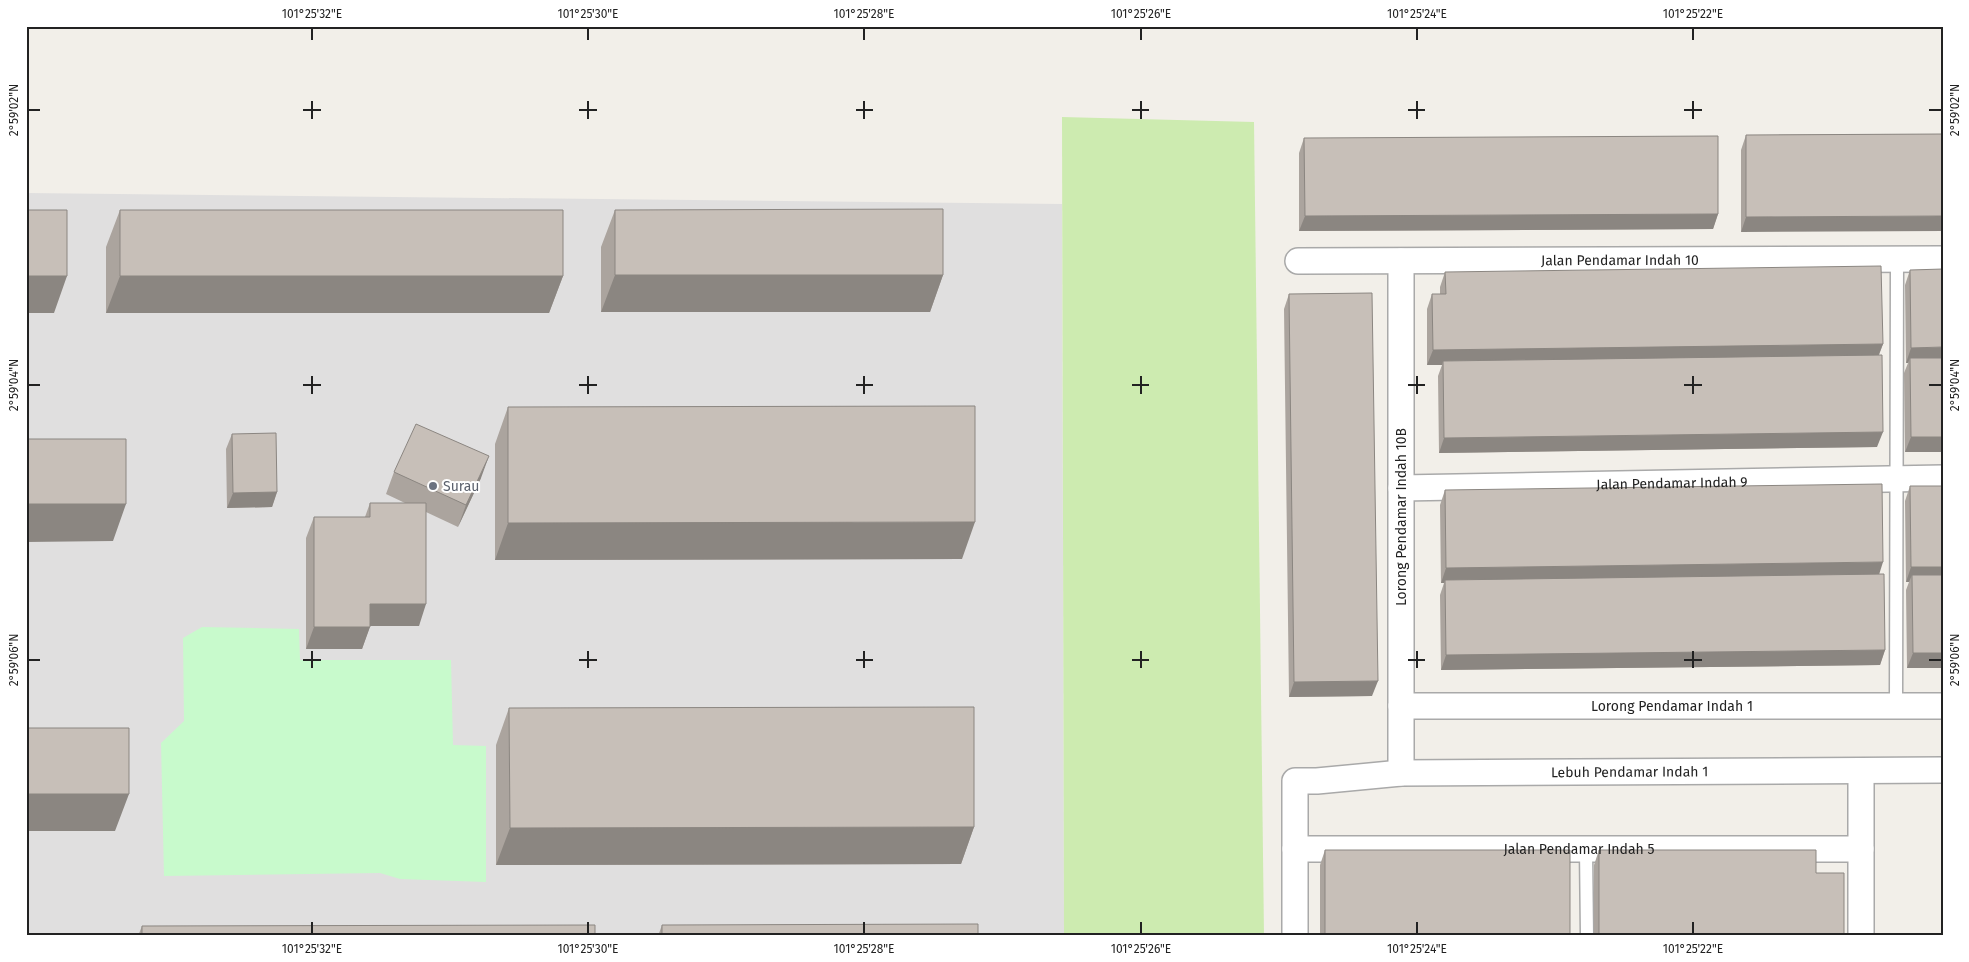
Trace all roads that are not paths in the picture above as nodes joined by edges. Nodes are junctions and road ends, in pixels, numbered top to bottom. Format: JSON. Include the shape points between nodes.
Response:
{"nodes":[{"id":1,"x":1897,"y":259,"type":"junction"},
{"id":2,"x":1943,"y":259,"type":"edge"},
{"id":3,"x":1401,"y":261,"type":"junction"},
{"id":4,"x":1298,"y":262,"type":"dead end"},
{"id":5,"x":1896,"y":478,"type":"junction"},
{"id":6,"x":1943,"y":478,"type":"edge"},
{"id":7,"x":1402,"y":488,"type":"junction"},
{"id":8,"x":1402,"y":706,"type":"junction"},
{"id":9,"x":1896,"y":706,"type":"junction"},
{"id":10,"x":1943,"y":706,"type":"edge"},
{"id":11,"x":1943,"y":770,"type":"edge"},
{"id":12,"x":1861,"y":771,"type":"junction"},
{"id":13,"x":1402,"y":773,"type":"junction"},
{"id":14,"x":1586,"y":848,"type":"junction"},
{"id":15,"x":1861,"y":848,"type":"junction"},
{"id":16,"x":1295,"y":849,"type":"junction"},
{"id":17,"x":1296,"y":936,"type":"edge"},
{"id":18,"x":1587,"y":936,"type":"edge"},
{"id":19,"x":1861,"y":936,"type":"edge"}],
"edges":[{"from":1,"to":2,"type":"street","name":"Jalan Pendamar Indah 10"},
{"from":1,"to":3,"type":"street","name":"Jalan Pendamar Indah 10"},
{"from":1,"to":5,"type":"lane"},
{"from":3,"to":4,"type":"street","name":"Jalan Pendamar Indah 10"},
{"from":3,"to":7,"type":"street","name":"Lorong Pendamar Indah 10B"},
{"from":5,"to":6,"type":"street","name":"Jalan Pendamar Indah 9"},
{"from":5,"to":7,"type":"street","name":"Jalan Pendamar Indah 9"},
{"from":5,"to":9,"type":"lane"},
{"from":7,"to":8,"type":"street","name":"Lorong Pendamar Indah 10B"},
{"from":8,"to":9,"type":"street","name":"Lorong Pendamar Indah 1"},
{"from":8,"to":13,"type":"street","name":"Lorong Pendamar Indah 10B"},
{"from":9,"to":10,"type":"street","name":"Lorong Pendamar Indah 1"},
{"from":11,"to":12,"type":"street","name":"Lebuh Pendamar Indah 1"},
{"from":12,"to":13,"type":"street","name":"Lebuh Pendamar Indah 1"},
{"from":12,"to":15,"type":"street"},
{"from":13,"to":16,"type":"street","name":"Lebuh Pendamar Indah 1","via":[[1295,781]]},
{"from":14,"to":15,"type":"street","name":"Jalan Pendamar Indah 5"},
{"from":14,"to":16,"type":"street","name":"Jalan Pendamar Indah 5"},
{"from":14,"to":18,"type":"lane"},
{"from":15,"to":19,"type":"street"},
{"from":16,"to":17,"type":"street"}]}
